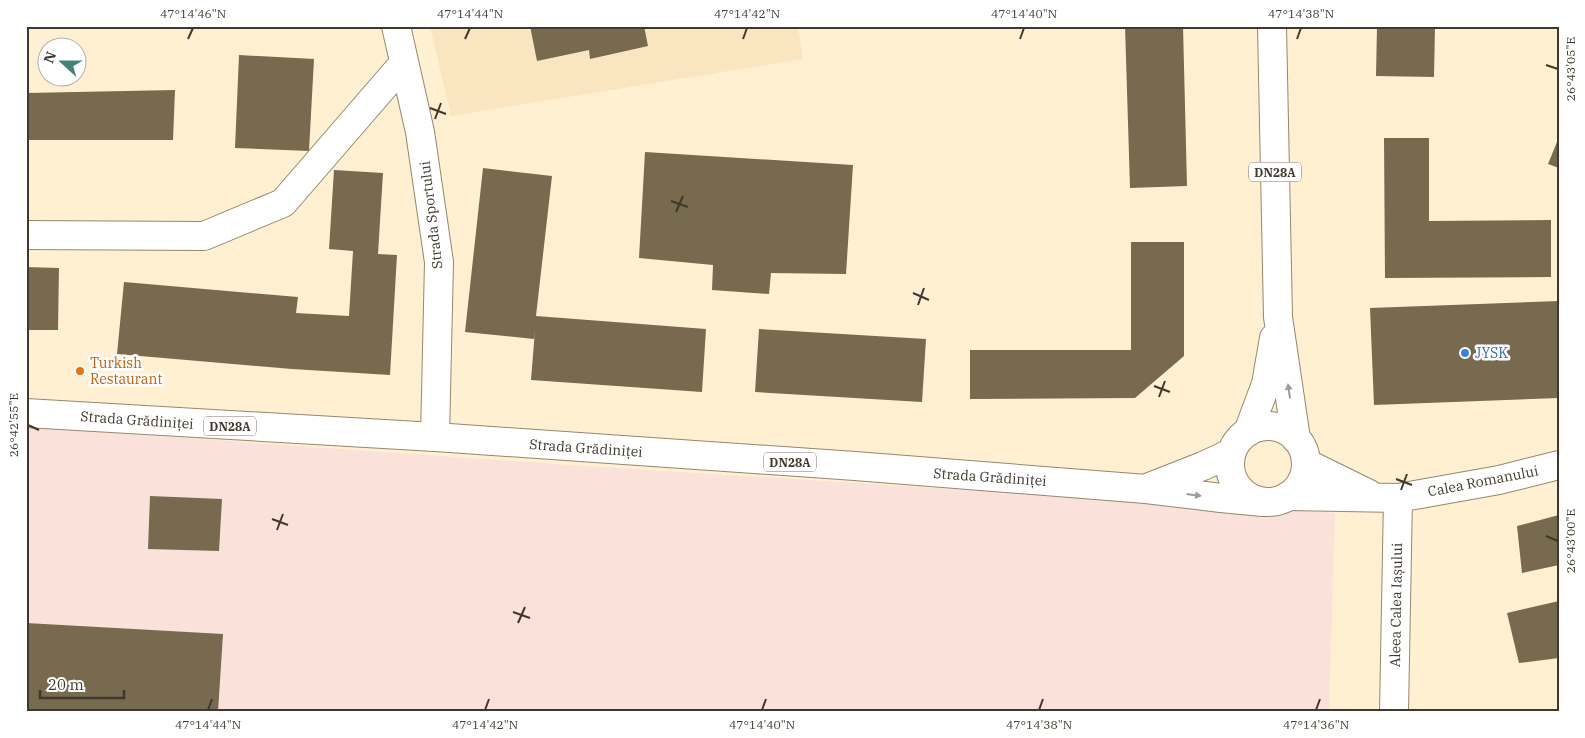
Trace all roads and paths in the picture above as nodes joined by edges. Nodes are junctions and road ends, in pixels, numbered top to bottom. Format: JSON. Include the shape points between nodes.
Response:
{"nodes":[{"id":1,"x":396,"y":26,"type":"edge"},
{"id":2,"x":1272,"y":26,"type":"edge"},
{"id":3,"x":404,"y":63,"type":"junction"},
{"id":4,"x":26,"y":235,"type":"edge"},
{"id":5,"x":1278,"y":317,"type":"junction"},
{"id":6,"x":26,"y":413,"type":"edge"},
{"id":7,"x":1248,"y":432,"type":"junction"},
{"id":8,"x":435,"y":437,"type":"junction"},
{"id":9,"x":1301,"y":451,"type":"junction"},
{"id":10,"x":1231,"y":453,"type":"junction"},
{"id":11,"x":1559,"y":465,"type":"edge"},
{"id":12,"x":1146,"y":489,"type":"junction"},
{"id":13,"x":1388,"y":498,"type":"junction"},
{"id":14,"x":1276,"y":499,"type":"junction"},
{"id":15,"x":1394,"y":712,"type":"edge"}],
"edges":[{"from":1,"to":3,"type":"main road","name":"Strada Sportului"},
{"from":2,"to":5,"type":"main road","number":"DN28A"},
{"from":3,"to":4,"type":"main road","via":[[283,202],[204,236]]},
{"from":3,"to":8,"type":"main road","name":"Strada Sportului","via":[[420,132],[439,262]]},
{"from":5,"to":7,"type":"main road","number":"DN28A","via":[[1266,384]]},
{"from":9,"to":5,"type":"main road","number":"DN28A","one_way":true},
{"from":6,"to":8,"type":"main road","name":"Strada Grădiniței","number":"DN28A"},
{"from":7,"to":9,"type":"main road","via":[[1273,426],[1286,430]]},
{"from":7,"to":10,"type":"main road"},
{"from":8,"to":12,"type":"main road","name":"Strada Grădiniței","number":"DN28A"},
{"from":9,"to":13,"type":"main road"},
{"from":9,"to":14,"type":"main road","via":[[1304,476],[1298,487]]},
{"from":10,"to":12,"type":"main road","name":"Strada Grădiniței","number":"DN28A"},
{"from":10,"to":14,"type":"main road","via":[[1233,479],[1240,490],[1251,498]]},
{"from":11,"to":13,"type":"main road","name":"Calea Romanului","via":[[1499,480]]},
{"from":12,"to":14,"type":"main road","name":"Strada Grădiniței","number":"DN28A","one_way":true,"via":[[1221,498]]},
{"from":13,"to":14,"type":"main road","name":"Calea Romanului"},
{"from":13,"to":15,"type":"main road","name":"Aleea Calea Iașului"}]}
